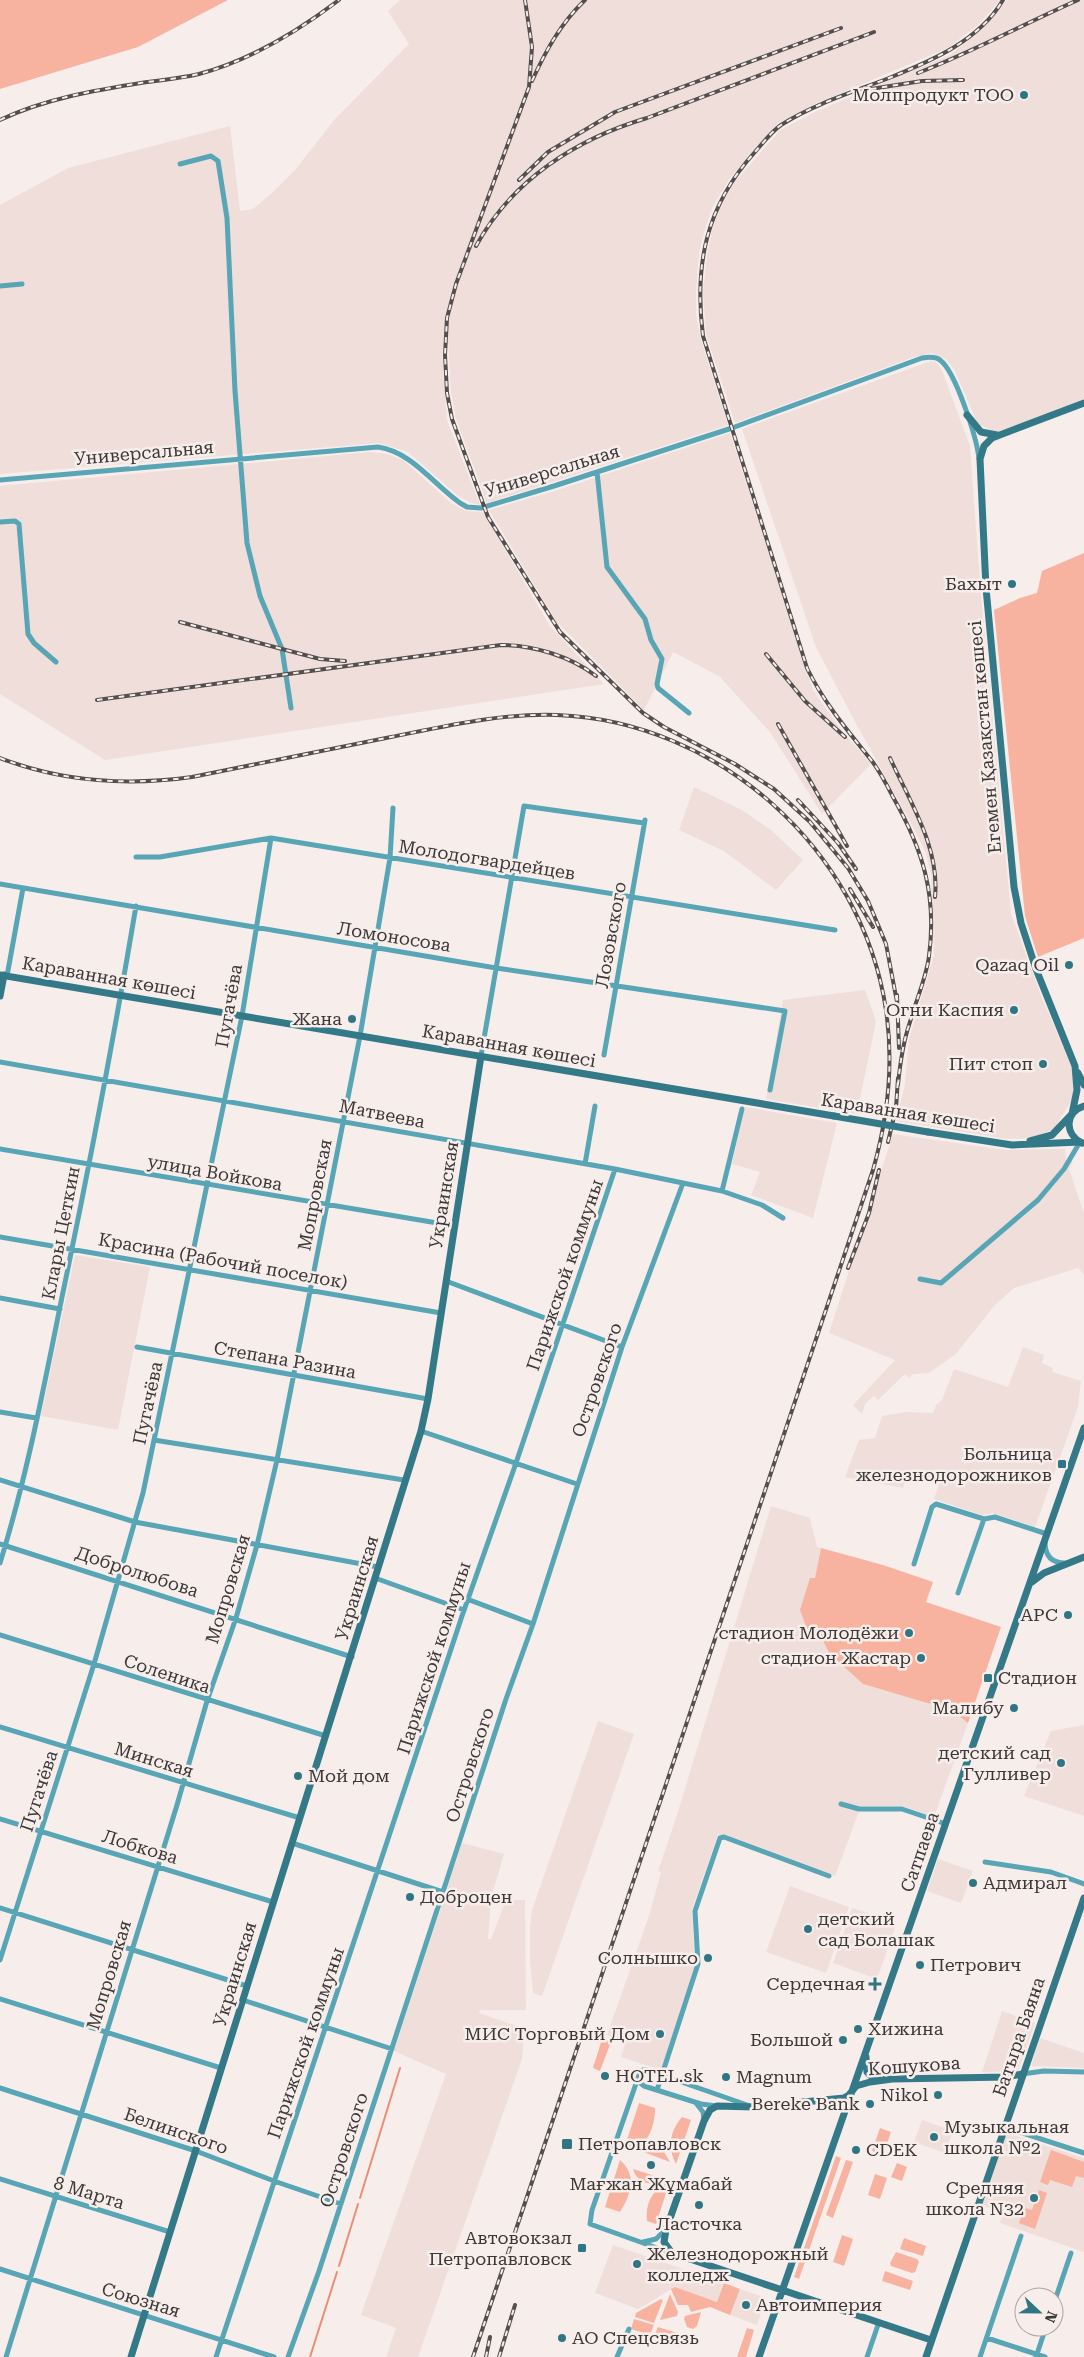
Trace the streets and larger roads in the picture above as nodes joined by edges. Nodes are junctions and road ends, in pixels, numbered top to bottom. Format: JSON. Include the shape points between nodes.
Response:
{"nodes":[{"id":1,"x":180,"y":164,"type":"dead end"},
{"id":2,"x":22,"y":284,"type":"dead end"},
{"id":3,"x":0,"y":286,"type":"edge"},
{"id":4,"x":936,"y":358,"type":"joint"},
{"id":5,"x":1084,"y":404,"type":"edge"},
{"id":6,"x":968,"y":415,"type":"junction"},
{"id":7,"x":1000,"y":435,"type":"junction"},
{"id":8,"x":240,"y":458,"type":"junction"},
{"id":9,"x":979,"y":467,"type":"junction"},
{"id":10,"x":597,"y":472,"type":"junction"},
{"id":11,"x":0,"y":480,"type":"edge"},
{"id":12,"x":0,"y":522,"type":"edge"},
{"id":13,"x":56,"y":662,"type":"dead end"},
{"id":14,"x":291,"y":708,"type":"dead end"},
{"id":15,"x":689,"y":713,"type":"dead end"},
{"id":16,"x":524,"y":806,"type":"joint"},
{"id":17,"x":393,"y":808,"type":"dead end"},
{"id":18,"x":271,"y":838,"type":"junction"},
{"id":19,"x":136,"y":857,"type":"dead end"},
{"id":20,"x":390,"y":858,"type":"junction"},
{"id":21,"x":512,"y":876,"type":"junction"},
{"id":22,"x":0,"y":884,"type":"edge"},
{"id":23,"x":23,"y":888,"type":"junction"},
{"id":24,"x":631,"y":897,"type":"junction"},
{"id":25,"x":136,"y":906,"type":"junction"},
{"id":26,"x":257,"y":928,"type":"junction"},
{"id":27,"x":835,"y":930,"type":"dead end"},
{"id":28,"x":376,"y":948,"type":"junction"},
{"id":29,"x":496,"y":968,"type":"junction"},
{"id":30,"x":4,"y":975,"type":"edge"},
{"id":31,"x":615,"y":987,"type":"junction"},
{"id":32,"x":121,"y":995,"type":"junction"},
{"id":33,"x":0,"y":996,"type":"edge"},
{"id":34,"x":242,"y":1016,"type":"junction"},
{"id":35,"x":360,"y":1036,"type":"junction"},
{"id":36,"x":604,"y":1055,"type":"dead end"},
{"id":37,"x":481,"y":1056,"type":"junction"},
{"id":38,"x":0,"y":1062,"type":"edge"},
{"id":39,"x":1074,"y":1066,"type":"junction"},
{"id":40,"x":104,"y":1080,"type":"junction"},
{"id":41,"x":1084,"y":1084,"type":"edge"},
{"id":42,"x":770,"y":1090,"type":"dead end"},
{"id":43,"x":225,"y":1100,"type":"junction"},
{"id":44,"x":595,"y":1106,"type":"dead end"},
{"id":45,"x":1084,"y":1106,"type":"edge"},
{"id":46,"x":742,"y":1109,"type":"dead end"},
{"id":47,"x":1072,"y":1115,"type":"junction"},
{"id":48,"x":344,"y":1120,"type":"junction"},
{"id":49,"x":1082,"y":1143,"type":"edge"},
{"id":50,"x":467,"y":1144,"type":"junction"},
{"id":51,"x":1012,"y":1145,"type":"junction"},
{"id":52,"x":0,"y":1149,"type":"edge"},
{"id":53,"x":88,"y":1164,"type":"junction"},
{"id":54,"x":585,"y":1164,"type":"junction"},
{"id":55,"x":615,"y":1169,"type":"junction"},
{"id":56,"x":683,"y":1183,"type":"junction"},
{"id":57,"x":207,"y":1185,"type":"junction"},
{"id":58,"x":722,"y":1192,"type":"junction"},
{"id":59,"x":326,"y":1206,"type":"junction"},
{"id":60,"x":783,"y":1218,"type":"dead end"},
{"id":61,"x":455,"y":1226,"type":"junction"},
{"id":62,"x":0,"y":1236,"type":"edge"},
{"id":63,"x":72,"y":1249,"type":"junction"},
{"id":64,"x":190,"y":1270,"type":"junction"},
{"id":65,"x":920,"y":1279,"type":"dead end"},
{"id":66,"x":446,"y":1281,"type":"junction"},
{"id":67,"x":310,"y":1290,"type":"junction"},
{"id":68,"x":0,"y":1298,"type":"edge"},
{"id":69,"x":60,"y":1309,"type":"junction"},
{"id":70,"x":442,"y":1313,"type":"junction"},
{"id":71,"x":562,"y":1325,"type":"junction"},
{"id":72,"x":137,"y":1347,"type":"dead end"},
{"id":73,"x":622,"y":1348,"type":"junction"},
{"id":74,"x":172,"y":1354,"type":"junction"},
{"id":75,"x":293,"y":1375,"type":"junction"},
{"id":76,"x":428,"y":1399,"type":"junction"},
{"id":77,"x":0,"y":1412,"type":"edge"},
{"id":78,"x":36,"y":1418,"type":"junction"},
{"id":79,"x":1084,"y":1428,"type":"edge"},
{"id":80,"x":421,"y":1431,"type":"junction"},
{"id":81,"x":154,"y":1440,"type":"junction"},
{"id":82,"x":277,"y":1460,"type":"junction"},
{"id":83,"x":516,"y":1463,"type":"junction"},
{"id":84,"x":0,"y":1480,"type":"edge"},
{"id":85,"x":404,"y":1480,"type":"junction"},
{"id":86,"x":577,"y":1484,"type":"junction"},
{"id":87,"x":21,"y":1487,"type":"junction"},
{"id":88,"x":984,"y":1519,"type":"junction"},
{"id":89,"x":135,"y":1522,"type":"junction"},
{"id":90,"x":1047,"y":1535,"type":"junction"},
{"id":91,"x":3,"y":1544,"type":"edge"},
{"id":92,"x":257,"y":1545,"type":"junction"},
{"id":93,"x":1084,"y":1557,"type":"edge"},
{"id":94,"x":1074,"y":1561,"type":"junction"},
{"id":95,"x":0,"y":1563,"type":"edge"},
{"id":96,"x":914,"y":1564,"type":"dead end"},
{"id":97,"x":378,"y":1567,"type":"junction"},
{"id":98,"x":375,"y":1578,"type":"junction"},
{"id":99,"x":118,"y":1581,"type":"junction"},
{"id":100,"x":1030,"y":1584,"type":"junction"},
{"id":101,"x":958,"y":1593,"type":"dead end"},
{"id":102,"x":467,"y":1599,"type":"junction"},
{"id":103,"x":464,"y":1610,"type":"junction"},
{"id":104,"x":236,"y":1618,"type":"junction"},
{"id":105,"x":533,"y":1624,"type":"junction"},
{"id":106,"x":0,"y":1635,"type":"edge"},
{"id":107,"x":352,"y":1657,"type":"junction"},
{"id":108,"x":94,"y":1664,"type":"junction"},
{"id":109,"x":207,"y":1701,"type":"junction"},
{"id":110,"x":0,"y":1727,"type":"edge"},
{"id":111,"x":326,"y":1736,"type":"junction"},
{"id":112,"x":67,"y":1748,"type":"junction"},
{"id":113,"x":183,"y":1783,"type":"junction"},
{"id":114,"x":841,"y":1804,"type":"dead end"},
{"id":115,"x":300,"y":1818,"type":"junction"},
{"id":116,"x":0,"y":1819,"type":"edge"},
{"id":117,"x":946,"y":1824,"type":"junction"},
{"id":118,"x":40,"y":1831,"type":"junction"},
{"id":119,"x":292,"y":1843,"type":"junction"},
{"id":120,"x":985,"y":1862,"type":"dead end"},
{"id":121,"x":156,"y":1866,"type":"junction"},
{"id":122,"x":378,"y":1871,"type":"junction"},
{"id":123,"x":829,"y":1876,"type":"dead end"},
{"id":124,"x":1084,"y":1884,"type":"edge"},
{"id":125,"x":443,"y":1892,"type":"junction"},
{"id":126,"x":1084,"y":1898,"type":"edge"},
{"id":127,"x":273,"y":1902,"type":"junction"},
{"id":128,"x":0,"y":1908,"type":"edge"},
{"id":129,"x":15,"y":1912,"type":"junction"},
{"id":130,"x":131,"y":1949,"type":"junction"},
{"id":131,"x":0,"y":1960,"type":"edge"},
{"id":132,"x":247,"y":1986,"type":"junction"},
{"id":133,"x":0,"y":1999,"type":"edge"},
{"id":134,"x":242,"y":2000,"type":"junction"},
{"id":135,"x":326,"y":2027,"type":"junction"},
{"id":136,"x":106,"y":2032,"type":"junction"},
{"id":137,"x":868,"y":2046,"type":"junction"},
{"id":138,"x":392,"y":2049,"type":"junction"},
{"id":139,"x":221,"y":2068,"type":"junction"},
{"id":140,"x":859,"y":2070,"type":"junction"},
{"id":141,"x":1084,"y":2072,"type":"edge"},
{"id":142,"x":1022,"y":2074,"type":"junction"},
{"id":143,"x":639,"y":2075,"type":"junction"},
{"id":144,"x":662,"y":2075,"type":"junction"},
{"id":145,"x":1008,"y":2077,"type":"junction"},
{"id":146,"x":887,"y":2080,"type":"junction"},
{"id":147,"x":870,"y":2082,"type":"junction"},
{"id":148,"x":0,"y":2088,"type":"edge"},
{"id":149,"x":1018,"y":2088,"type":"junction"},
{"id":150,"x":657,"y":2090,"type":"junction"},
{"id":151,"x":849,"y":2095,"type":"junction"},
{"id":152,"x":696,"y":2103,"type":"junction"},
{"id":153,"x":717,"y":2106,"type":"junction"},
{"id":154,"x":753,"y":2107,"type":"junction"},
{"id":155,"x":81,"y":2114,"type":"junction"},
{"id":156,"x":704,"y":2121,"type":"junction"},
{"id":157,"x":1004,"y":2127,"type":"junction"},
{"id":158,"x":196,"y":2150,"type":"junction"},
{"id":159,"x":1084,"y":2153,"type":"edge"},
{"id":160,"x":0,"y":2180,"type":"edge"},
{"id":161,"x":274,"y":2181,"type":"junction"},
{"id":162,"x":55,"y":2197,"type":"junction"},
{"id":163,"x":341,"y":2204,"type":"junction"},
{"id":164,"x":666,"y":2230,"type":"junction"},
{"id":165,"x":170,"y":2232,"type":"junction"},
{"id":166,"x":1021,"y":2236,"type":"dead end"},
{"id":167,"x":640,"y":2242,"type":"junction"},
{"id":168,"x":1071,"y":2252,"type":"dead end"},
{"id":169,"x":672,"y":2253,"type":"junction"},
{"id":170,"x":0,"y":2269,"type":"edge"},
{"id":171,"x":30,"y":2279,"type":"junction"},
{"id":172,"x":1059,"y":2287,"type":"edge"},
{"id":173,"x":782,"y":2290,"type":"junction"},
{"id":174,"x":144,"y":2316,"type":"junction"},
{"id":175,"x":879,"y":2322,"type":"junction"},
{"id":176,"x":629,"y":2329,"type":"dead end"},
{"id":177,"x":1043,"y":2337,"type":"edge"},
{"id":178,"x":986,"y":2338,"type":"junction"},
{"id":179,"x":222,"y":2340,"type":"junction"},
{"id":180,"x":931,"y":2340,"type":"junction"},
{"id":181,"x":1036,"y":2356,"type":"edge"},
{"id":182,"x":6,"y":2357,"type":"edge"},
{"id":183,"x":131,"y":2357,"type":"edge"},
{"id":184,"x":216,"y":2357,"type":"edge"},
{"id":185,"x":274,"y":2357,"type":"edge"},
{"id":186,"x":288,"y":2357,"type":"edge"},
{"id":187,"x":617,"y":2357,"type":"edge"},
{"id":188,"x":759,"y":2357,"type":"edge"},
{"id":189,"x":867,"y":2357,"type":"edge"},
{"id":190,"x":926,"y":2357,"type":"edge"},
{"id":191,"x":980,"y":2357,"type":"edge"},
{"id":192,"x":1045,"y":2357,"type":"edge"}],
"edges":[{"from":1,"to":8,"type":"street","via":[[211,156],[218,161],[227,218]]},
{"from":2,"to":3,"type":"street"},
{"from":4,"to":6,"type":"street","name":"Егемен Қазақстан көшесі","via":[[949,371]]},
{"from":4,"to":10,"type":"street","name":"Универсальная","via":[[922,358],[732,428]]},
{"from":5,"to":7,"type":"street"},
{"from":6,"to":7,"type":"street","via":[[981,432]]},
{"from":6,"to":9,"type":"street","name":"Егемен Қазақстан көшесі","via":[[977,445]]},
{"from":7,"to":9,"type":"street","via":[[988,440],[984,446]]},
{"from":8,"to":10,"type":"street","name":"Универсальная","via":[[370,447],[387,449],[405,456],[460,503],[474,508]]},
{"from":8,"to":11,"type":"street","name":"Универсальная"},
{"from":8,"to":14,"type":"street","via":[[247,543],[260,596],[282,649]]},
{"from":9,"to":39,"type":"street","name":"Егемен Қазақстан көшесі","via":[[986,588],[1015,895],[1036,969]]},
{"from":10,"to":15,"type":"street","via":[[607,567],[642,613],[651,640],[662,659],[658,688]]},
{"from":12,"to":13,"type":"street","via":[[15,521],[19,524],[28,634]]},
{"from":16,"to":21,"type":"street","name":"Украинская"},
{"from":16,"to":24,"type":"street","name":"Лозовского","via":[[645,822]]},
{"from":17,"to":20,"type":"street","name":"Мопровская"},
{"from":18,"to":19,"type":"street","name":"Молодогвардейцев","via":[[160,857]]},
{"from":18,"to":20,"type":"street","name":"Молодогвардейцев"},
{"from":18,"to":26,"type":"street","name":"Пугачёва"},
{"from":20,"to":21,"type":"street","name":"Молодогвардейцев"},
{"from":20,"to":28,"type":"street","name":"Мопровская"},
{"from":21,"to":24,"type":"street","name":"Молодогвардейцев"},
{"from":21,"to":29,"type":"street","name":"Украинская"},
{"from":22,"to":23,"type":"street","name":"Ломоносова"},
{"from":23,"to":25,"type":"street","name":"Ломоносова"},
{"from":23,"to":30,"type":"street"},
{"from":24,"to":27,"type":"street","name":"Молодогвардейцев"},
{"from":24,"to":31,"type":"street","name":"Лозовского"},
{"from":25,"to":26,"type":"street","name":"Ломоносова"},
{"from":25,"to":32,"type":"street","name":"Клары Цеткин"},
{"from":26,"to":28,"type":"street","name":"Ломоносова"},
{"from":26,"to":34,"type":"street","name":"Пугачёва"},
{"from":28,"to":29,"type":"street","name":"Ломоносова"},
{"from":28,"to":35,"type":"street","name":"Мопровская"},
{"from":29,"to":31,"type":"street","name":"Ломоносова"},
{"from":29,"to":37,"type":"street","name":"Украинская"},
{"from":30,"to":32,"type":"street","name":"Караванная көшесі"},
{"from":30,"to":33,"type":"street"},
{"from":31,"to":36,"type":"street","name":"Лозовского"},
{"from":31,"to":42,"type":"street","name":"Ломоносова","via":[[785,1011]]},
{"from":32,"to":34,"type":"street","name":"Караванная көшесі"},
{"from":32,"to":40,"type":"street","name":"Клары Цеткин"},
{"from":34,"to":35,"type":"street","name":"Караванная көшесі"},
{"from":34,"to":43,"type":"street","name":"Пугачёва"},
{"from":35,"to":37,"type":"street","name":"Караванная көшесі"},
{"from":35,"to":48,"type":"street","name":"Мопровская"},
{"from":37,"to":50,"type":"street","name":"Украинская"},
{"from":37,"to":51,"type":"street","name":"Караванная көшесі","bridge":true},
{"from":38,"to":40,"type":"street","name":"Матвеева"},
{"from":39,"to":41,"type":"street"},
{"from":39,"to":47,"type":"street","name":"Егемен Қазақстан көшесі","via":[[1077,1090]]},
{"from":40,"to":43,"type":"street","name":"Матвеева"},
{"from":40,"to":53,"type":"street","name":"Клары Цеткин"},
{"from":43,"to":48,"type":"street","name":"Матвеева"},
{"from":43,"to":57,"type":"street","name":"Пугачёва"},
{"from":44,"to":54,"type":"street"},
{"from":45,"to":47,"type":"street","name":"Караванная көшесі"},
{"from":46,"to":58,"type":"street"},
{"from":47,"to":49,"type":"street","via":[[1070,1131]]},
{"from":47,"to":51,"type":"street","name":"Караванная көшесі","via":[[1052,1135]]},
{"from":48,"to":50,"type":"street","name":"Матвеева"},
{"from":48,"to":59,"type":"street","name":"Мопровская"},
{"from":49,"to":51,"type":"street","name":"Караванная көшесі"},
{"from":49,"to":65,"type":"street","via":[[1038,1200],[941,1283]]},
{"from":50,"to":54,"type":"street","name":"Матвеева"},
{"from":50,"to":61,"type":"street","name":"Украинская"},
{"from":52,"to":53,"type":"street","name":"улица Войкова"},
{"from":53,"to":57,"type":"street","name":"улица Войкова"},
{"from":53,"to":63,"type":"street","name":"Клары Цеткин"},
{"from":54,"to":55,"type":"street","name":"Матвеева"},
{"from":55,"to":56,"type":"street","name":"Матвеева"},
{"from":55,"to":71,"type":"street","name":"Парижской коммуны"},
{"from":56,"to":58,"type":"street","name":"Матвеева"},
{"from":56,"to":73,"type":"street","name":"Островского"},
{"from":57,"to":59,"type":"street","name":"улица Войкова"},
{"from":57,"to":64,"type":"street","name":"Пугачёва"},
{"from":58,"to":60,"type":"street","name":"Матвеева","via":[[762,1205]]},
{"from":59,"to":61,"type":"street","name":"улица Войкова"},
{"from":59,"to":67,"type":"street","name":"Мопровская"},
{"from":61,"to":66,"type":"street","name":"Украинская"},
{"from":62,"to":63,"type":"street","name":"Красина (Рабочий поселок)"},
{"from":63,"to":64,"type":"street","name":"Красина (Рабочий поселок)"},
{"from":63,"to":69,"type":"street","name":"Клары Цеткин"},
{"from":64,"to":67,"type":"street","name":"Красина (Рабочий поселок)"},
{"from":64,"to":74,"type":"street","name":"Пугачёва"},
{"from":66,"to":70,"type":"street","name":"Украинская"},
{"from":66,"to":71,"type":"street"},
{"from":67,"to":70,"type":"street","name":"Красина (Рабочий поселок)"},
{"from":67,"to":75,"type":"street","name":"Мопровская"},
{"from":68,"to":69,"type":"street"},
{"from":69,"to":78,"type":"street","name":"Клары Цеткин"},
{"from":70,"to":76,"type":"street","name":"Украинская"},
{"from":71,"to":73,"type":"street"},
{"from":71,"to":83,"type":"street","name":"Парижской коммуны"},
{"from":72,"to":74,"type":"street","name":"Степана Разина"},
{"from":73,"to":86,"type":"street","name":"Островского"},
{"from":74,"to":75,"type":"street","name":"Степана Разина"},
{"from":74,"to":81,"type":"street","name":"Пугачёва"},
{"from":75,"to":76,"type":"street","name":"Степана Разина"},
{"from":75,"to":82,"type":"street","name":"Мопровская"},
{"from":76,"to":80,"type":"street","name":"Украинская"},
{"from":77,"to":78,"type":"street"},
{"from":78,"to":87,"type":"street","name":"Клары Цеткин"},
{"from":79,"to":90,"type":"street","name":"Сатпаева"},
{"from":80,"to":83,"type":"street"},
{"from":80,"to":85,"type":"street","name":"Украинская"},
{"from":81,"to":82,"type":"street"},
{"from":81,"to":89,"type":"street","name":"Пугачёва"},
{"from":82,"to":85,"type":"street"},
{"from":82,"to":92,"type":"street","name":"Мопровская"},
{"from":83,"to":86,"type":"street"},
{"from":83,"to":102,"type":"street","name":"Парижской коммуны"},
{"from":84,"to":87,"type":"street"},
{"from":85,"to":97,"type":"street","name":"Украинская"},
{"from":86,"to":105,"type":"street","name":"Островского"},
{"from":87,"to":89,"type":"street"},
{"from":87,"to":91,"type":"street","name":"Клары Цеткин"},
{"from":88,"to":90,"type":"street","via":[[996,1517]]},
{"from":88,"to":96,"type":"street","via":[[940,1504],[934,1505]]},
{"from":88,"to":101,"type":"street"},
{"from":89,"to":92,"type":"street"},
{"from":89,"to":99,"type":"street","name":"Пугачёва"},
{"from":90,"to":94,"type":"street","via":[[1046,1551],[1050,1558],[1060,1563]]},
{"from":90,"to":100,"type":"street","name":"Сатпаева"},
{"from":91,"to":95,"type":"street","name":"Клары Цеткин"},
{"from":91,"to":99,"type":"street","name":"Добролюбова"},
{"from":92,"to":97,"type":"street"},
{"from":92,"to":104,"type":"street","name":"Мопровская"},
{"from":93,"to":94,"type":"street"},
{"from":94,"to":100,"type":"street","via":[[1044,1573]]},
{"from":97,"to":98,"type":"street","name":"Украинская"},
{"from":98,"to":103,"type":"street"},
{"from":98,"to":107,"type":"street","name":"Украинская"},
{"from":99,"to":104,"type":"street","name":"Добролюбова"},
{"from":99,"to":108,"type":"street","name":"Пугачёва"},
{"from":100,"to":117,"type":"street","name":"Сатпаева"},
{"from":102,"to":103,"type":"street","name":"Парижской коммуны"},
{"from":102,"to":105,"type":"street"},
{"from":103,"to":122,"type":"street","name":"Парижской коммуны"},
{"from":104,"to":107,"type":"street","name":"Добролюбова"},
{"from":104,"to":109,"type":"street","name":"Мопровская"},
{"from":105,"to":125,"type":"street","name":"Островского"},
{"from":106,"to":108,"type":"street","name":"Соленика"},
{"from":107,"to":111,"type":"street","name":"Украинская"},
{"from":108,"to":109,"type":"street","name":"Соленика"},
{"from":108,"to":112,"type":"street","name":"Пугачёва"},
{"from":109,"to":111,"type":"street","name":"Соленика"},
{"from":109,"to":113,"type":"street","name":"Мопровская"},
{"from":110,"to":112,"type":"street","name":"Минская"},
{"from":111,"to":115,"type":"street","name":"Украинская"},
{"from":112,"to":113,"type":"street","name":"Минская"},
{"from":112,"to":118,"type":"street","name":"Пугачёва"},
{"from":113,"to":115,"type":"street","name":"Минская"},
{"from":113,"to":121,"type":"street","name":"Мопровская"},
{"from":114,"to":117,"type":"street","via":[[859,1809],[902,1809]]},
{"from":115,"to":119,"type":"street","name":"Украинская"},
{"from":116,"to":118,"type":"street","name":"Лобкова"},
{"from":117,"to":137,"type":"street","name":"Сатпаева"},
{"from":118,"to":121,"type":"street","name":"Лобкова"},
{"from":118,"to":129,"type":"street","name":"Пугачёва"},
{"from":119,"to":122,"type":"street"},
{"from":119,"to":127,"type":"street","name":"Украинская"},
{"from":120,"to":124,"type":"street","via":[[1051,1872]]},
{"from":121,"to":127,"type":"street","name":"Лобкова"},
{"from":121,"to":130,"type":"street","name":"Мопровская"},
{"from":122,"to":125,"type":"street"},
{"from":122,"to":135,"type":"street","name":"Парижской коммуны"},
{"from":123,"to":144,"type":"street","via":[[720,1838],[695,1911],[698,1964]]},
{"from":125,"to":138,"type":"street","name":"Островского"},
{"from":126,"to":142,"type":"street","name":"Батыра Баяна"},
{"from":127,"to":132,"type":"street","name":"Украинская"},
{"from":128,"to":129,"type":"street"},
{"from":129,"to":130,"type":"street"},
{"from":129,"to":131,"type":"street","name":"Пугачёва"},
{"from":130,"to":132,"type":"street"},
{"from":130,"to":136,"type":"street","name":"Мопровская"},
{"from":132,"to":134,"type":"street","name":"Украинская"},
{"from":133,"to":136,"type":"street"},
{"from":134,"to":135,"type":"street"},
{"from":134,"to":139,"type":"street","name":"Украинская"},
{"from":135,"to":138,"type":"street"},
{"from":135,"to":161,"type":"street","name":"Парижской коммуны"},
{"from":136,"to":139,"type":"street"},
{"from":136,"to":155,"type":"street","name":"Мопровская"},
{"from":137,"to":140,"type":"street","name":"Сатпаева"},
{"from":137,"to":146,"type":"street","via":[[867,2072]]},
{"from":138,"to":163,"type":"street","name":"Островского"},
{"from":139,"to":158,"type":"street","name":"Украинская"},
{"from":140,"to":147,"type":"street","via":[[860,2079]]},
{"from":140,"to":151,"type":"street","name":"Сатпаева"},
{"from":141,"to":142,"type":"street"},
{"from":142,"to":145,"type":"street","name":"Кошукова"},
{"from":142,"to":149,"type":"street","name":"Батыра Баяна"},
{"from":143,"to":144,"type":"street","name":"Кошукова","via":[[646,2070]]},
{"from":143,"to":150,"type":"street","via":[[641,2084]]},
{"from":143,"to":167,"type":"street","via":[[590,2224]]},
{"from":144,"to":150,"type":"street"},
{"from":144,"to":154,"type":"street","name":"Кошукова"},
{"from":145,"to":146,"type":"street","name":"Кошукова"},
{"from":145,"to":149,"type":"street","via":[[1017,2079]]},
{"from":146,"to":147,"type":"street","name":"Кошукова"},
{"from":147,"to":151,"type":"street","name":"Кошукова","via":[[856,2086]]},
{"from":148,"to":155,"type":"street","name":"Белинского"},
{"from":149,"to":157,"type":"street","name":"Батыра Баяна"},
{"from":150,"to":152,"type":"street"},
{"from":151,"to":154,"type":"street","name":"Кошукова"},
{"from":151,"to":173,"type":"street","name":"Сатпаева"},
{"from":152,"to":153,"type":"street"},
{"from":152,"to":156,"type":"street","via":[[703,2112]]},
{"from":153,"to":154,"type":"street","name":"Кошукова"},
{"from":153,"to":156,"type":"street"},
{"from":155,"to":158,"type":"street","name":"Белинского"},
{"from":155,"to":162,"type":"street","name":"Мопровская"},
{"from":156,"to":164,"type":"street"},
{"from":157,"to":159,"type":"street"},
{"from":157,"to":180,"type":"street","name":"Батыра Баяна"},
{"from":158,"to":161,"type":"street","name":"Белинского"},
{"from":158,"to":165,"type":"street","name":"Украинская"},
{"from":160,"to":162,"type":"street","name":"8 Марта"},
{"from":161,"to":163,"type":"street","name":"Белинского"},
{"from":161,"to":179,"type":"street","name":"Парижской коммуны"},
{"from":162,"to":165,"type":"street","name":"8 Марта"},
{"from":162,"to":171,"type":"street","name":"Мопровская"},
{"from":163,"to":186,"type":"street","name":"Островского"},
{"from":164,"to":167,"type":"street","via":[[656,2239]]},
{"from":164,"to":169,"type":"street","via":[[664,2242]]},
{"from":165,"to":174,"type":"street","name":"Украинская"},
{"from":166,"to":178,"type":"street"},
{"from":167,"to":169,"type":"street"},
{"from":168,"to":172,"type":"street"},
{"from":169,"to":173,"type":"street"},
{"from":170,"to":171,"type":"street","name":"Союзная"},
{"from":171,"to":174,"type":"street","name":"Союзная"},
{"from":171,"to":182,"type":"street","name":"Мопровская"},
{"from":173,"to":175,"type":"street"},
{"from":173,"to":188,"type":"street","name":"Сатпаева"},
{"from":174,"to":179,"type":"street","name":"Союзная"},
{"from":174,"to":183,"type":"street","name":"Украинская"},
{"from":175,"to":180,"type":"street"},
{"from":175,"to":189,"type":"street"},
{"from":176,"to":187,"type":"street"},
{"from":177,"to":181,"type":"street"},
{"from":178,"to":181,"type":"street"},
{"from":178,"to":191,"type":"street"},
{"from":179,"to":184,"type":"street","name":"Парижской коммуны"},
{"from":179,"to":185,"type":"street","name":"Союзная"},
{"from":180,"to":190,"type":"street","name":"Батыра Баяна"},
{"from":181,"to":192,"type":"street"}]}
